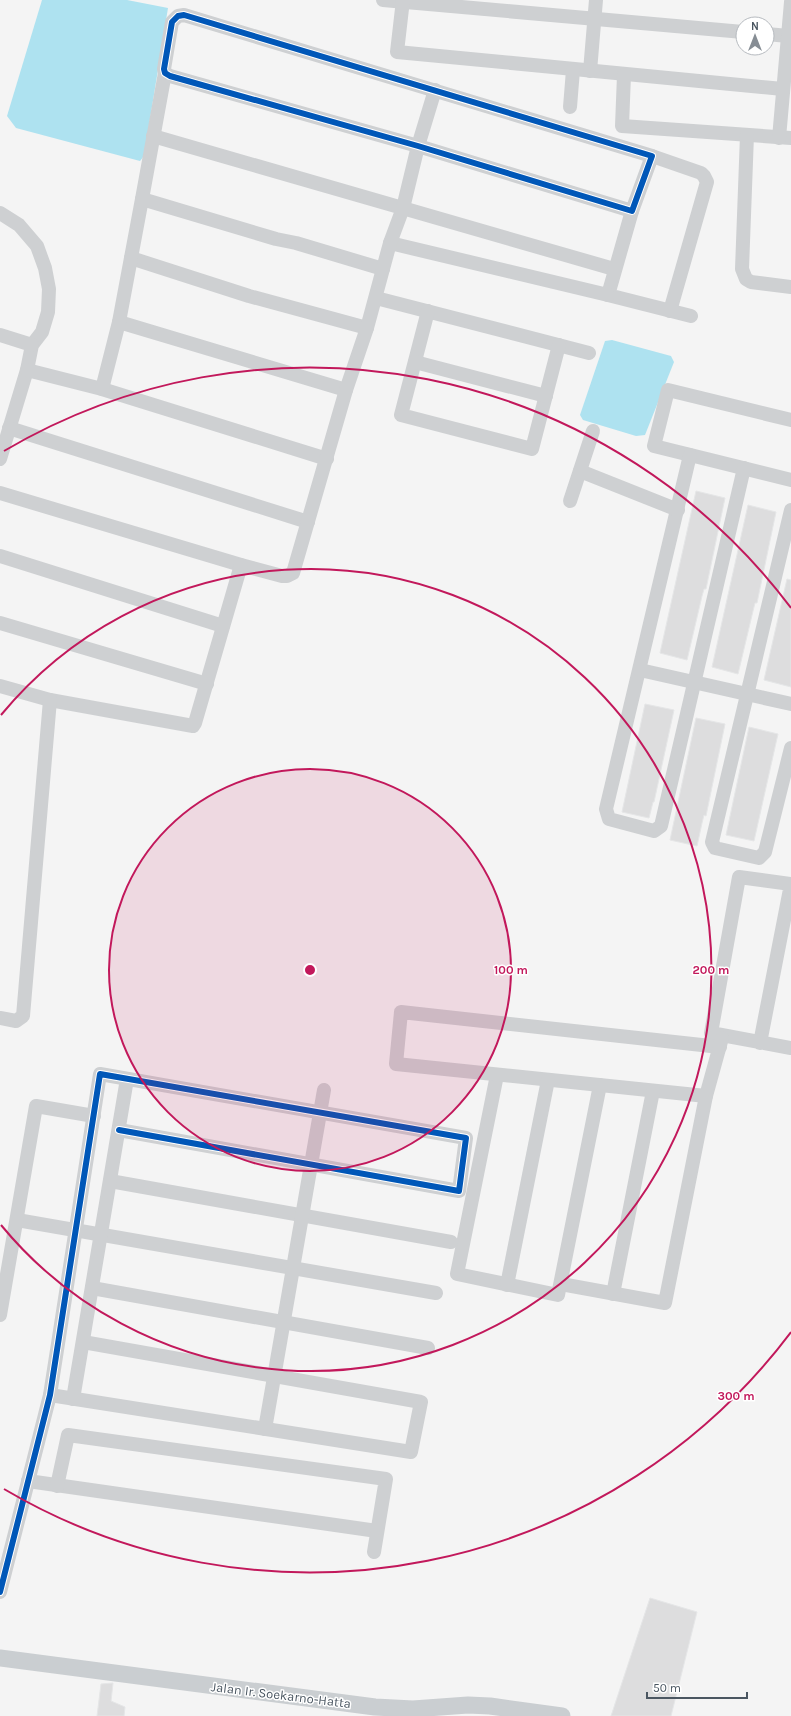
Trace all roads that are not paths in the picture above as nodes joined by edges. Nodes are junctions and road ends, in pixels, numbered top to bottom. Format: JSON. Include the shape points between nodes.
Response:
{"nodes":[{"id":1,"x":383,"y":0,"type":"edge"},
{"id":2,"x":596,"y":0,"type":"edge"},
{"id":3,"x":403,"y":1,"type":"edge"},
{"id":4,"x":791,"y":2,"type":"edge"},
{"id":5,"x":594,"y":19,"type":"junction"},
{"id":6,"x":735,"y":31,"type":"edge"},
{"id":7,"x":775,"y":35,"type":"edge"},
{"id":8,"x":788,"y":36,"type":"junction"},
{"id":9,"x":573,"y":70,"type":"junction"},
{"id":10,"x":590,"y":72,"type":"junction"},
{"id":11,"x":165,"y":74,"type":"junction"},
{"id":12,"x":624,"y":75,"type":"junction"},
{"id":13,"x":783,"y":89,"type":"junction"},
{"id":14,"x":435,"y":90,"type":"junction"},
{"id":15,"x":570,"y":107,"type":"dead end"},
{"id":16,"x":747,"y":135,"type":"junction"},
{"id":17,"x":153,"y":136,"type":"junction"},
{"id":18,"x":785,"y":138,"type":"edge"},
{"id":19,"x":418,"y":146,"type":"junction"},
{"id":20,"x":652,"y":156,"type":"junction"},
{"id":21,"x":142,"y":199,"type":"junction"},
{"id":22,"x":403,"y":208,"type":"junction"},
{"id":23,"x":632,"y":211,"type":"junction"},
{"id":24,"x":0,"y":213,"type":"edge"},
{"id":25,"x":390,"y":243,"type":"junction"},
{"id":26,"x":131,"y":258,"type":"junction"},
{"id":27,"x":383,"y":269,"type":"junction"},
{"id":28,"x":614,"y":269,"type":"junction"},
{"id":29,"x":791,"y":287,"type":"edge"},
{"id":30,"x":608,"y":295,"type":"junction"},
{"id":31,"x":376,"y":298,"type":"junction"},
{"id":32,"x":428,"y":311,"type":"junction"},
{"id":33,"x":670,"y":311,"type":"junction"},
{"id":34,"x":691,"y":316,"type":"dead end"},
{"id":35,"x":118,"y":322,"type":"junction"},
{"id":36,"x":367,"y":328,"type":"junction"},
{"id":37,"x":0,"y":335,"type":"edge"},
{"id":38,"x":32,"y":345,"type":"junction"},
{"id":39,"x":559,"y":345,"type":"junction"},
{"id":40,"x":589,"y":353,"type":"dead end"},
{"id":41,"x":415,"y":362,"type":"junction"},
{"id":42,"x":27,"y":370,"type":"junction"},
{"id":43,"x":102,"y":389,"type":"junction"},
{"id":44,"x":346,"y":390,"type":"junction"},
{"id":45,"x":546,"y":396,"type":"junction"},
{"id":46,"x":791,"y":420,"type":"edge"},
{"id":47,"x":9,"y":428,"type":"junction"},
{"id":48,"x":593,"y":431,"type":"dead end"},
{"id":49,"x":690,"y":455,"type":"junction"},
{"id":50,"x":0,"y":459,"type":"edge"},
{"id":51,"x":327,"y":459,"type":"junction"},
{"id":52,"x":744,"y":468,"type":"junction"},
{"id":53,"x":580,"y":471,"type":"junction"},
{"id":54,"x":791,"y":480,"type":"edge"},
{"id":55,"x":0,"y":493,"type":"edge"},
{"id":56,"x":570,"y":501,"type":"dead end"},
{"id":57,"x":678,"y":510,"type":"junction"},
{"id":58,"x":791,"y":510,"type":"edge"},
{"id":59,"x":308,"y":522,"type":"junction"},
{"id":60,"x":0,"y":556,"type":"edge"},
{"id":61,"x":241,"y":565,"type":"junction"},
{"id":62,"x":0,"y":624,"type":"edge"},
{"id":63,"x":223,"y":626,"type":"junction"},
{"id":64,"x":640,"y":670,"type":"junction"},
{"id":65,"x":694,"y":682,"type":"junction"},
{"id":66,"x":207,"y":684,"type":"junction"},
{"id":67,"x":0,"y":686,"type":"edge"},
{"id":68,"x":747,"y":694,"type":"junction"},
{"id":69,"x":50,"y":700,"type":"junction"},
{"id":70,"x":791,"y":704,"type":"edge"},
{"id":71,"x":791,"y":748,"type":"edge"},
{"id":72,"x":0,"y":1018,"type":"edge"},
{"id":73,"x":721,"y":1041,"type":"junction"},
{"id":74,"x":760,"y":1043,"type":"junction"},
{"id":75,"x":791,"y":1048,"type":"edge"},
{"id":76,"x":497,"y":1075,"type":"junction"},
{"id":77,"x":127,"y":1079,"type":"junction"},
{"id":78,"x":548,"y":1080,"type":"junction"},
{"id":79,"x":600,"y":1085,"type":"junction"},
{"id":80,"x":324,"y":1090,"type":"dead end"},
{"id":81,"x":653,"y":1091,"type":"junction"},
{"id":82,"x":706,"y":1096,"type":"junction"},
{"id":83,"x":320,"y":1113,"type":"junction"},
{"id":84,"x":94,"y":1116,"type":"junction"},
{"id":85,"x":118,"y":1130,"type":"junction"},
{"id":86,"x":311,"y":1165,"type":"junction"},
{"id":87,"x":110,"y":1182,"type":"junction"},
{"id":88,"x":302,"y":1215,"type":"junction"},
{"id":89,"x":17,"y":1220,"type":"junction"},
{"id":90,"x":76,"y":1230,"type":"junction"},
{"id":91,"x":101,"y":1234,"type":"junction"},
{"id":92,"x":451,"y":1242,"type":"dead end"},
{"id":93,"x":293,"y":1268,"type":"junction"},
{"id":94,"x":561,"y":1284,"type":"junction"},
{"id":95,"x":507,"y":1285,"type":"junction"},
{"id":96,"x":92,"y":1288,"type":"junction"},
{"id":97,"x":436,"y":1293,"type":"dead end"},
{"id":98,"x":613,"y":1294,"type":"junction"},
{"id":99,"x":0,"y":1315,"type":"edge"},
{"id":100,"x":283,"y":1322,"type":"junction"},
{"id":101,"x":83,"y":1342,"type":"junction"},
{"id":102,"x":428,"y":1348,"type":"dead end"},
{"id":103,"x":274,"y":1376,"type":"junction"},
{"id":104,"x":50,"y":1394,"type":"junction"},
{"id":105,"x":74,"y":1399,"type":"junction"},
{"id":106,"x":265,"y":1429,"type":"junction"},
{"id":107,"x":28,"y":1481,"type":"junction"},
{"id":108,"x":58,"y":1486,"type":"junction"},
{"id":109,"x":378,"y":1531,"type":"junction"},
{"id":110,"x":374,"y":1552,"type":"dead end"},
{"id":111,"x":0,"y":1592,"type":"edge"},
{"id":112,"x":0,"y":1658,"type":"edge"},
{"id":113,"x":562,"y":1716,"type":"edge"}],
"edges":[{"from":1,"to":3,"type":"street"},
{"from":2,"to":5,"type":"street"},
{"from":3,"to":5,"type":"street"},
{"from":3,"to":9,"type":"street","via":[[398,52]]},
{"from":4,"to":8,"type":"street"},
{"from":5,"to":6,"type":"street"},
{"from":5,"to":10,"type":"street"},
{"from":7,"to":8,"type":"street"},
{"from":8,"to":13,"type":"street"},
{"from":9,"to":10,"type":"street"},
{"from":9,"to":15,"type":"street"},
{"from":10,"to":12,"type":"street"},
{"from":11,"to":14,"type":"street","via":[[172,22],[178,16],[184,15]]},
{"from":11,"to":17,"type":"street"},
{"from":11,"to":19,"type":"street"},
{"from":12,"to":13,"type":"street"},
{"from":12,"to":16,"type":"street","via":[[622,126]]},
{"from":13,"to":18,"type":"street"},
{"from":14,"to":19,"type":"street"},
{"from":14,"to":20,"type":"street"},
{"from":16,"to":18,"type":"street"},
{"from":16,"to":29,"type":"street","via":[[742,269],[746,279],[751,282]]},
{"from":17,"to":21,"type":"street"},
{"from":17,"to":22,"type":"street"},
{"from":19,"to":22,"type":"street"},
{"from":19,"to":23,"type":"street"},
{"from":20,"to":23,"type":"street"},
{"from":20,"to":33,"type":"street","via":[[701,173],[707,182]]},
{"from":21,"to":26,"type":"street"},
{"from":21,"to":27,"type":"street"},
{"from":22,"to":25,"type":"street"},
{"from":22,"to":28,"type":"street"},
{"from":23,"to":28,"type":"street"},
{"from":24,"to":38,"type":"street","via":[[19,225],[37,246],[46,268],[49,289],[48,312],[42,332]]},
{"from":25,"to":27,"type":"street"},
{"from":25,"to":30,"type":"street"},
{"from":26,"to":35,"type":"street"},
{"from":26,"to":36,"type":"street","via":[[249,296]]},
{"from":27,"to":31,"type":"street"},
{"from":28,"to":30,"type":"street"},
{"from":30,"to":33,"type":"street"},
{"from":31,"to":32,"type":"street"},
{"from":31,"to":36,"type":"street"},
{"from":32,"to":39,"type":"street"},
{"from":32,"to":41,"type":"street"},
{"from":33,"to":34,"type":"street"},
{"from":35,"to":43,"type":"street"},
{"from":35,"to":44,"type":"street"},
{"from":36,"to":44,"type":"street"},
{"from":37,"to":38,"type":"street"},
{"from":38,"to":42,"type":"street"},
{"from":39,"to":40,"type":"street"},
{"from":39,"to":45,"type":"street"},
{"from":41,"to":45,"type":"street"},
{"from":41,"to":45,"type":"street","via":[[401,415],[532,449]]},
{"from":42,"to":43,"type":"street"},
{"from":42,"to":47,"type":"street"},
{"from":43,"to":51,"type":"street"},
{"from":44,"to":51,"type":"street"},
{"from":46,"to":49,"type":"street","via":[[668,390],[654,446]]},
{"from":47,"to":50,"type":"street"},
{"from":47,"to":59,"type":"street"},
{"from":48,"to":53,"type":"street"},
{"from":49,"to":52,"type":"street"},
{"from":49,"to":57,"type":"street"},
{"from":51,"to":59,"type":"street"},
{"from":52,"to":54,"type":"street"},
{"from":52,"to":65,"type":"street"},
{"from":53,"to":56,"type":"street"},
{"from":53,"to":57,"type":"street"},
{"from":55,"to":61,"type":"street"},
{"from":57,"to":64,"type":"street"},
{"from":58,"to":68,"type":"street"},
{"from":59,"to":61,"type":"street","via":[[295,569],[290,575],[282,576]]},
{"from":60,"to":63,"type":"street"},
{"from":61,"to":63,"type":"street"},
{"from":62,"to":66,"type":"street"},
{"from":63,"to":66,"type":"street"},
{"from":64,"to":65,"type":"street"},
{"from":64,"to":65,"type":"street","via":[[606,809],[609,819],[654,831],[661,826]]},
{"from":65,"to":68,"type":"street"},
{"from":66,"to":69,"type":"street","via":[[193,726]]},
{"from":67,"to":69,"type":"street"},
{"from":68,"to":70,"type":"street"},
{"from":68,"to":71,"type":"street","via":[[712,842],[716,848],[759,858],[765,852]]},
{"from":69,"to":72,"type":"street","via":[[23,1016],[16,1021]]},
{"from":73,"to":74,"type":"street"},
{"from":73,"to":74,"type":"street","via":[[711,1034],[739,877],[791,884]]},
{"from":73,"to":76,"type":"street","via":[[401,1012],[396,1064]]},
{"from":73,"to":82,"type":"street"},
{"from":74,"to":75,"type":"street"},
{"from":76,"to":78,"type":"street"},
{"from":76,"to":95,"type":"street","via":[[457,1274]]},
{"from":77,"to":83,"type":"street"},
{"from":77,"to":84,"type":"street","via":[[100,1074]]},
{"from":77,"to":85,"type":"street"},
{"from":78,"to":79,"type":"street"},
{"from":78,"to":95,"type":"street"},
{"from":79,"to":81,"type":"street"},
{"from":79,"to":94,"type":"street"},
{"from":80,"to":83,"type":"street"},
{"from":81,"to":82,"type":"street"},
{"from":81,"to":98,"type":"street"},
{"from":82,"to":98,"type":"street","via":[[665,1303]]},
{"from":83,"to":86,"type":"street"},
{"from":83,"to":86,"type":"street","via":[[466,1138],[459,1192]]},
{"from":84,"to":89,"type":"street","via":[[36,1106]]},
{"from":84,"to":90,"type":"street"},
{"from":85,"to":86,"type":"street"},
{"from":85,"to":87,"type":"street"},
{"from":86,"to":88,"type":"street"},
{"from":87,"to":88,"type":"street"},
{"from":87,"to":91,"type":"street"},
{"from":88,"to":92,"type":"street"},
{"from":88,"to":93,"type":"street"},
{"from":89,"to":90,"type":"street"},
{"from":89,"to":99,"type":"street"},
{"from":90,"to":91,"type":"street"},
{"from":90,"to":104,"type":"street"},
{"from":91,"to":93,"type":"street"},
{"from":91,"to":96,"type":"street"},
{"from":93,"to":97,"type":"street"},
{"from":93,"to":100,"type":"street"},
{"from":94,"to":95,"type":"street","via":[[558,1295]]},
{"from":94,"to":98,"type":"street"},
{"from":96,"to":100,"type":"street"},
{"from":96,"to":101,"type":"street"},
{"from":100,"to":102,"type":"street"},
{"from":100,"to":103,"type":"street"},
{"from":101,"to":103,"type":"street"},
{"from":101,"to":105,"type":"street"},
{"from":103,"to":106,"type":"street"},
{"from":103,"to":106,"type":"street","via":[[421,1402],[411,1452]]},
{"from":104,"to":105,"type":"street"},
{"from":104,"to":107,"type":"street"},
{"from":105,"to":106,"type":"street"},
{"from":107,"to":108,"type":"street"},
{"from":107,"to":111,"type":"street"},
{"from":108,"to":109,"type":"street"},
{"from":108,"to":109,"type":"street","via":[[68,1435],[386,1479]]},
{"from":109,"to":110,"type":"street"},
{"from":112,"to":113,"type":"main road","name":"Jalan Ir. Soekarno-Hatta","via":[[375,1707],[414,1709],[490,1706]]}]}
